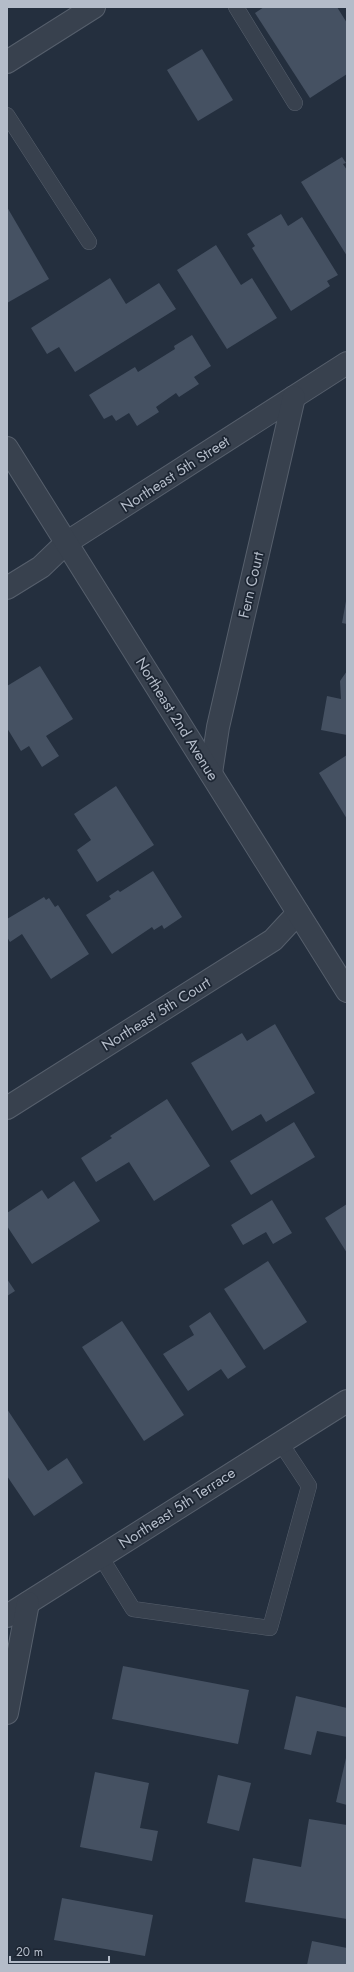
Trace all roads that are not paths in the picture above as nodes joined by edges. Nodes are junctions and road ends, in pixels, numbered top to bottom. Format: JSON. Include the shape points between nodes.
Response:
{"nodes":[{"id":1,"x":94,"y":7,"type":"edge"},
{"id":2,"x":236,"y":7,"type":"edge"},
{"id":3,"x":7,"y":62,"type":"edge"},
{"id":4,"x":295,"y":103,"type":"dead end"},
{"id":5,"x":7,"y":115,"type":"edge"},
{"id":6,"x":89,"y":242,"type":"dead end"},
{"id":7,"x":347,"y":364,"type":"edge"},
{"id":8,"x":294,"y":398,"type":"junction"},
{"id":9,"x":7,"y":448,"type":"edge"},
{"id":10,"x":66,"y":543,"type":"junction"},
{"id":11,"x":7,"y":588,"type":"edge"},
{"id":12,"x":211,"y":773,"type":"junction"},
{"id":13,"x":298,"y":912,"type":"junction"},
{"id":14,"x":347,"y":991,"type":"edge"},
{"id":15,"x":7,"y":1108,"type":"edge"},
{"id":16,"x":347,"y":1401,"type":"edge"},
{"id":17,"x":280,"y":1442,"type":"junction"},
{"id":18,"x":101,"y":1557,"type":"junction"},
{"id":19,"x":28,"y":1603,"type":"junction"},
{"id":20,"x":7,"y":1616,"type":"edge"},
{"id":21,"x":7,"y":1713,"type":"edge"}],
"edges":[{"from":1,"to":3,"type":"street"},
{"from":2,"to":4,"type":"lane"},
{"from":5,"to":6,"type":"lane"},
{"from":7,"to":8,"type":"street","name":"Northeast 5th Street"},
{"from":8,"to":10,"type":"street","name":"Northeast 5th Street"},
{"from":8,"to":12,"type":"street","name":"Fern Court","via":[[218,727]]},
{"from":9,"to":10,"type":"street","name":"Northeast 2nd Avenue"},
{"from":10,"to":11,"type":"street","name":"Northeast 5th Street","via":[[41,566]]},
{"from":10,"to":12,"type":"street","name":"Northeast 2nd Avenue"},
{"from":12,"to":13,"type":"street","name":"Northeast 2nd Avenue"},
{"from":13,"to":14,"type":"street","name":"Northeast 2nd Avenue"},
{"from":13,"to":15,"type":"street","name":"Northeast 5th Court","via":[[273,940]]},
{"from":16,"to":17,"type":"street","name":"Northeast 5th Terrace"},
{"from":17,"to":18,"type":"street","name":"Northeast 5th Terrace"},
{"from":17,"to":18,"type":"lane","via":[[309,1486],[270,1628],[133,1609]]},
{"from":18,"to":19,"type":"street","name":"Northeast 5th Terrace"},
{"from":19,"to":20,"type":"street","name":"Northeast 5th Terrace"},
{"from":19,"to":21,"type":"street"}]}
